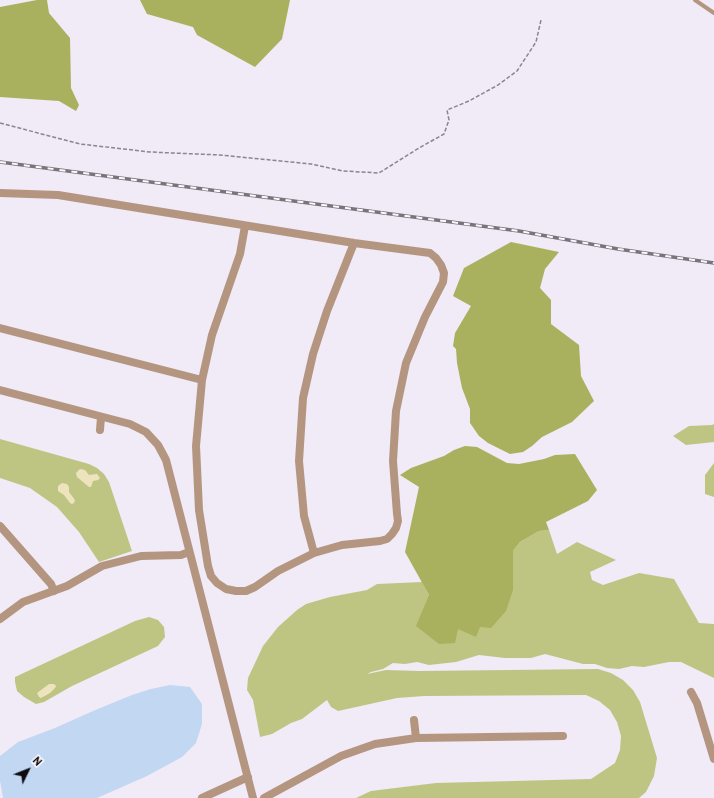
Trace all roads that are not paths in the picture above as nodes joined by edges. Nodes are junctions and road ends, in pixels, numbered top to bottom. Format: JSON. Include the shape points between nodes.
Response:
{"nodes":[{"id":1,"x":695,"y":0,"type":"edge"},
{"id":2,"x":714,"y":13,"type":"edge"},
{"id":3,"x":0,"y":193,"type":"edge"},
{"id":4,"x":245,"y":226,"type":"junction"},
{"id":5,"x":354,"y":243,"type":"junction"},
{"id":6,"x":0,"y":328,"type":"edge"},
{"id":7,"x":202,"y":380,"type":"junction"},
{"id":8,"x":0,"y":390,"type":"edge"},
{"id":9,"x":101,"y":417,"type":"junction"},
{"id":10,"x":100,"y":430,"type":"dead end"},
{"id":11,"x":0,"y":526,"type":"edge"},
{"id":12,"x":189,"y":552,"type":"junction"},
{"id":13,"x":314,"y":553,"type":"junction"},
{"id":14,"x":54,"y":591,"type":"junction"},
{"id":15,"x":0,"y":619,"type":"edge"},
{"id":16,"x":691,"y":692,"type":"dead end"},
{"id":17,"x":414,"y":720,"type":"dead end"},
{"id":18,"x":562,"y":736,"type":"dead end"},
{"id":19,"x":416,"y":738,"type":"junction"},
{"id":20,"x":714,"y":759,"type":"edge"},
{"id":21,"x":248,"y":777,"type":"junction"},
{"id":22,"x":202,"y":798,"type":"edge"},
{"id":23,"x":253,"y":798,"type":"edge"},
{"id":24,"x":264,"y":798,"type":"edge"}],
"edges":[{"from":1,"to":2,"type":"lane"},
{"from":3,"to":4,"type":"street","via":[[58,194]]},
{"from":4,"to":5,"type":"street"},
{"from":4,"to":7,"type":"street","via":[[240,254],[212,335]]},
{"from":5,"to":13,"type":"street","via":[[327,311],[313,354],[303,398],[299,461],[304,516]]},
{"from":5,"to":13,"type":"street","via":[[430,253],[441,265],[444,273],[443,282],[406,363],[396,411],[393,461],[398,521],[396,528],[392,534],[380,541],[342,545]]},
{"from":6,"to":7,"type":"street"},
{"from":7,"to":13,"type":"street","via":[[196,446],[199,510],[211,576],[217,584],[226,589],[236,592],[246,590]]},
{"from":8,"to":9,"type":"street"},
{"from":9,"to":10,"type":"street"},
{"from":9,"to":12,"type":"street","via":[[130,424],[146,432],[158,445],[166,460]]},
{"from":11,"to":14,"type":"street","via":[[51,584]]},
{"from":12,"to":14,"type":"street","via":[[141,556],[102,566]]},
{"from":12,"to":21,"type":"street"},
{"from":14,"to":15,"type":"street","via":[[23,602]]},
{"from":16,"to":20,"type":"street","via":[[697,703]]},
{"from":17,"to":19,"type":"street"},
{"from":18,"to":19,"type":"street"},
{"from":19,"to":24,"type":"street","via":[[376,744],[341,756]]},
{"from":21,"to":22,"type":"street"},
{"from":21,"to":23,"type":"street"}]}
